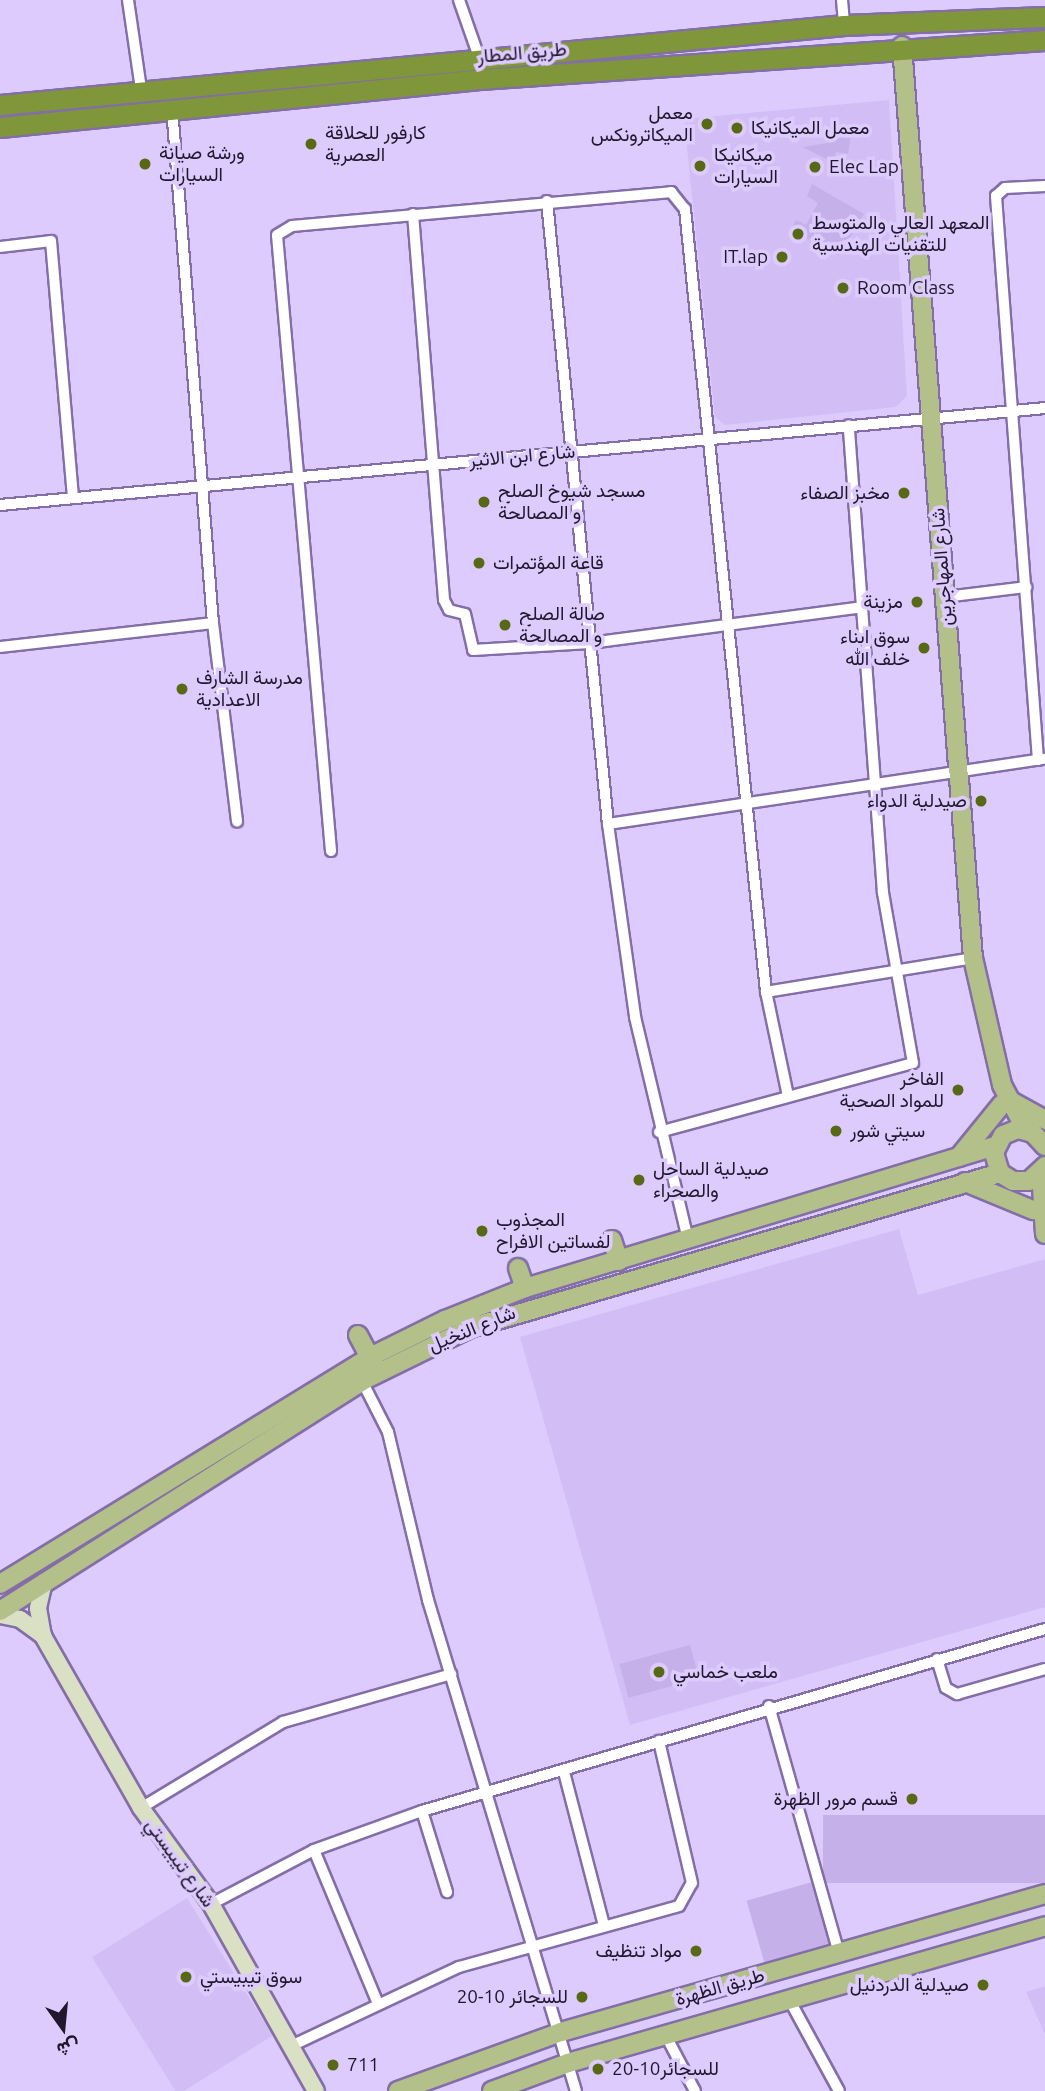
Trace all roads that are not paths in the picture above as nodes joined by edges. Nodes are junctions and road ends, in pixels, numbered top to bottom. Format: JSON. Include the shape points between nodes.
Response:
{"nodes":[{"id":1,"x":128,"y":0,"type":"edge"},
{"id":2,"x":459,"y":0,"type":"edge"},
{"id":3,"x":842,"y":0,"type":"edge"},
{"id":4,"x":1045,"y":17,"type":"edge"},
{"id":5,"x":844,"y":25,"type":"junction"},
{"id":6,"x":1045,"y":40,"type":"edge"},
{"id":7,"x":902,"y":46,"type":"junction"},
{"id":8,"x":479,"y":57,"type":"junction"},
{"id":9,"x":141,"y":89,"type":"junction"},
{"id":10,"x":0,"y":104,"type":"edge"},
{"id":11,"x":172,"y":108,"type":"junction"},
{"id":12,"x":0,"y":127,"type":"edge"},
{"id":13,"x":1045,"y":186,"type":"edge"},
{"id":14,"x":547,"y":201,"type":"junction"},
{"id":15,"x":413,"y":214,"type":"junction"},
{"id":16,"x":0,"y":247,"type":"edge"},
{"id":17,"x":1045,"y":408,"type":"edge"},
{"id":18,"x":1016,"y":410,"type":"junction"},
{"id":19,"x":931,"y":418,"type":"junction"},
{"id":20,"x":849,"y":425,"type":"junction"},
{"id":21,"x":708,"y":438,"type":"junction"},
{"id":22,"x":570,"y":452,"type":"junction"},
{"id":23,"x":432,"y":464,"type":"junction"},
{"id":24,"x":295,"y":478,"type":"junction"},
{"id":25,"x":201,"y":487,"type":"junction"},
{"id":26,"x":73,"y":498,"type":"junction"},
{"id":27,"x":0,"y":505,"type":"edge"},
{"id":28,"x":1027,"y":587,"type":"junction"},
{"id":29,"x":945,"y":597,"type":"junction"},
{"id":30,"x":862,"y":607,"type":"junction"},
{"id":31,"x":213,"y":623,"type":"junction"},
{"id":32,"x":726,"y":625,"type":"junction"},
{"id":33,"x":590,"y":643,"type":"junction"},
{"id":34,"x":0,"y":646,"type":"edge"},
{"id":35,"x":1041,"y":760,"type":"edge"},
{"id":36,"x":958,"y":772,"type":"junction"},
{"id":37,"x":877,"y":784,"type":"junction"},
{"id":38,"x":744,"y":803,"type":"junction"},
{"id":39,"x":237,"y":822,"type":"dead end"},
{"id":40,"x":608,"y":824,"type":"junction"},
{"id":41,"x":331,"y":851,"type":"dead end"},
{"id":42,"x":973,"y":958,"type":"junction"},
{"id":43,"x":894,"y":971,"type":"junction"},
{"id":44,"x":766,"y":992,"type":"junction"},
{"id":45,"x":788,"y":1096,"type":"junction"},
{"id":46,"x":1007,"y":1103,"type":"junction"},
{"id":47,"x":659,"y":1132,"type":"junction"},
{"id":48,"x":1040,"y":1134,"type":"edge"},
{"id":49,"x":999,"y":1141,"type":"junction"},
{"id":50,"x":947,"y":1164,"type":"junction"},
{"id":51,"x":1043,"y":1169,"type":"edge"},
{"id":52,"x":1007,"y":1177,"type":"junction"},
{"id":53,"x":965,"y":1182,"type":"junction"},
{"id":54,"x":1041,"y":1216,"type":"edge"},
{"id":55,"x":612,"y":1240,"type":"dead end"},
{"id":56,"x":688,"y":1240,"type":"junction"},
{"id":57,"x":619,"y":1261,"type":"junction"},
{"id":58,"x":518,"y":1268,"type":"dead end"},
{"id":59,"x":525,"y":1289,"type":"junction"},
{"id":60,"x":358,"y":1335,"type":"dead end"},
{"id":61,"x":370,"y":1370,"type":"junction"},
{"id":62,"x":100,"y":1523,"type":"junction"},
{"id":63,"x":110,"y":1539,"type":"junction"},
{"id":64,"x":44,"y":1582,"type":"junction"},
{"id":65,"x":0,"y":1584,"type":"edge"},
{"id":66,"x":0,"y":1613,"type":"edge"},
{"id":67,"x":1045,"y":1629,"type":"edge"},
{"id":68,"x":43,"y":1636,"type":"junction"},
{"id":69,"x":937,"y":1659,"type":"junction"},
{"id":70,"x":1045,"y":1669,"type":"edge"},
{"id":71,"x":451,"y":1674,"type":"junction"},
{"id":72,"x":769,"y":1706,"type":"junction"},
{"id":73,"x":659,"y":1741,"type":"junction"},
{"id":74,"x":564,"y":1772,"type":"junction"},
{"id":75,"x":490,"y":1791,"type":"junction"},
{"id":76,"x":141,"y":1808,"type":"junction"},
{"id":77,"x":422,"y":1811,"type":"junction"},
{"id":78,"x":314,"y":1850,"type":"junction"},
{"id":79,"x":447,"y":1892,"type":"dead end"},
{"id":80,"x":1045,"y":1894,"type":"edge"},
{"id":81,"x":211,"y":1904,"type":"junction"},
{"id":82,"x":604,"y":1926,"type":"junction"},
{"id":83,"x":1045,"y":1926,"type":"edge"},
{"id":84,"x":533,"y":1945,"type":"junction"},
{"id":85,"x":839,"y":1953,"type":"junction"},
{"id":86,"x":377,"y":2001,"type":"junction"},
{"id":87,"x":790,"y":2001,"type":"junction"},
{"id":88,"x":561,"y":2032,"type":"junction"},
{"id":89,"x":666,"y":2036,"type":"junction"},
{"id":90,"x":291,"y":2046,"type":"junction"},
{"id":91,"x":568,"y":2063,"type":"junction"},
{"id":92,"x":316,"y":2091,"type":"edge"},
{"id":93,"x":398,"y":2091,"type":"edge"},
{"id":94,"x":492,"y":2091,"type":"edge"},
{"id":95,"x":576,"y":2091,"type":"edge"},
{"id":96,"x":695,"y":2091,"type":"edge"},
{"id":97,"x":839,"y":2091,"type":"edge"}],
"edges":[{"from":1,"to":9,"type":"street"},
{"from":2,"to":8,"type":"street"},
{"from":3,"to":5,"type":"street"},
{"from":4,"to":5,"type":"highway","name":"طريق المطار"},
{"from":5,"to":8,"type":"highway","name":"طريق المطار"},
{"from":6,"to":7,"type":"highway","name":"طريق المطار"},
{"from":7,"to":11,"type":"highway","name":"طريق المطار"},
{"from":7,"to":19,"type":"main road","name":"شارع المهاجرين"},
{"from":8,"to":9,"type":"highway","name":"طريق المطار"},
{"from":9,"to":10,"type":"highway","name":"طريق المطار"},
{"from":11,"to":12,"type":"highway","name":"طريق المطار"},
{"from":11,"to":25,"type":"street"},
{"from":13,"to":18,"type":"street","via":[[1005,188],[996,196]]},
{"from":14,"to":15,"type":"street"},
{"from":14,"to":21,"type":"street","via":[[665,190],[680,199]]},
{"from":14,"to":22,"type":"street"},
{"from":15,"to":23,"type":"street"},
{"from":15,"to":24,"type":"street","via":[[292,226],[277,235]]},
{"from":16,"to":26,"type":"street","via":[[51,241]]},
{"from":17,"to":18,"type":"street","name":"شارع ابن الاثير"},
{"from":18,"to":19,"type":"street","name":"شارع ابن الاثير"},
{"from":18,"to":28,"type":"street"},
{"from":19,"to":20,"type":"street","name":"شارع ابن الاثير"},
{"from":19,"to":29,"type":"main road","name":"شارع المهاجرين"},
{"from":20,"to":21,"type":"street","name":"شارع ابن الاثير"},
{"from":20,"to":30,"type":"street"},
{"from":21,"to":22,"type":"street","name":"شارع ابن الاثير"},
{"from":21,"to":32,"type":"street"},
{"from":22,"to":23,"type":"street","name":"شارع ابن الاثير"},
{"from":22,"to":33,"type":"street"},
{"from":23,"to":24,"type":"street","name":"شارع ابن الاثير"},
{"from":23,"to":33,"type":"street","via":[[445,606],[465,614],[473,650]]},
{"from":24,"to":25,"type":"street","name":"شارع ابن الاثير"},
{"from":24,"to":41,"type":"street"},
{"from":25,"to":26,"type":"street","name":"شارع ابن الاثير"},
{"from":25,"to":31,"type":"street"},
{"from":26,"to":27,"type":"street","name":"شارع ابن الاثير"},
{"from":28,"to":29,"type":"street"},
{"from":28,"to":35,"type":"street"},
{"from":29,"to":36,"type":"main road","name":"شارع المهاجرين"},
{"from":30,"to":32,"type":"street"},
{"from":30,"to":37,"type":"street"},
{"from":31,"to":34,"type":"street"},
{"from":31,"to":39,"type":"street"},
{"from":32,"to":33,"type":"street"},
{"from":32,"to":38,"type":"street"},
{"from":33,"to":40,"type":"street"},
{"from":35,"to":36,"type":"street"},
{"from":36,"to":37,"type":"street"},
{"from":36,"to":42,"type":"main road","name":"شارع المهاجرين"},
{"from":37,"to":38,"type":"street"},
{"from":37,"to":43,"type":"street"},
{"from":38,"to":40,"type":"street"},
{"from":38,"to":44,"type":"street"},
{"from":40,"to":47,"type":"street"},
{"from":42,"to":43,"type":"street"},
{"from":42,"to":46,"type":"main road","name":"شارع المهاجرين"},
{"from":43,"to":44,"type":"street"},
{"from":43,"to":45,"type":"street","via":[[913,1063]]},
{"from":44,"to":45,"type":"street"},
{"from":45,"to":47,"type":"street"},
{"from":46,"to":48,"type":"main road","name":"شارع المهاجرين"},
{"from":46,"to":49,"type":"main road","name":"شارع المهاجرين"},
{"from":46,"to":50,"type":"main road","via":[[980,1139]]},
{"from":47,"to":56,"type":"street"},
{"from":48,"to":49,"type":"main road","name":"شارع النخيل"},
{"from":49,"to":50,"type":"main road","name":"شارع النخيل"},
{"from":49,"to":52,"type":"main road","name":"شارع المهاجرين"},
{"from":50,"to":56,"type":"main road","name":"شارع النخيل"},
{"from":51,"to":52,"type":"main road","name":"شارع النخيل"},
{"from":51,"to":54,"type":"main road"},
{"from":52,"to":53,"type":"main road","name":"شارع النخيل"},
{"from":52,"to":54,"type":"main road"},
{"from":53,"to":54,"type":"main road"},
{"from":53,"to":61,"type":"main road","name":"شارع النخيل","via":[[511,1312]]},
{"from":55,"to":57,"type":"main road"},
{"from":56,"to":57,"type":"main road","name":"شارع النخيل"},
{"from":57,"to":59,"type":"main road","name":"شارع النخيل"},
{"from":58,"to":59,"type":"main road"},
{"from":59,"to":61,"type":"main road","name":"شارع النخيل"},
{"from":60,"to":61,"type":"main road"},
{"from":61,"to":62,"type":"main road","name":"شارع النخيل"},
{"from":61,"to":63,"type":"main road","name":"شارع النخيل"},
{"from":61,"to":71,"type":"street"},
{"from":62,"to":63,"type":"main road"},
{"from":62,"to":65,"type":"main road","name":"شارع النخيل"},
{"from":63,"to":64,"type":"main road","name":"شارع النخيل"},
{"from":64,"to":66,"type":"main road","name":"شارع النخيل"},
{"from":64,"to":68,"type":"main road","via":[[38,1608]]},
{"from":66,"to":68,"type":"main road","via":[[20,1619]]},
{"from":67,"to":69,"type":"street"},
{"from":68,"to":76,"type":"main road","name":"شارع تيبيستي"},
{"from":69,"to":70,"type":"street","via":[[946,1688],[957,1694]]},
{"from":69,"to":72,"type":"street"},
{"from":71,"to":75,"type":"street"},
{"from":71,"to":76,"type":"street","via":[[283,1722]]},
{"from":72,"to":73,"type":"street"},
{"from":72,"to":85,"type":"street"},
{"from":73,"to":74,"type":"street"},
{"from":73,"to":82,"type":"street","via":[[691,1889],[679,1906]]},
{"from":74,"to":75,"type":"street"},
{"from":74,"to":82,"type":"street"},
{"from":75,"to":77,"type":"street"},
{"from":75,"to":84,"type":"street"},
{"from":76,"to":81,"type":"main road","name":"شارع تيبيستي"},
{"from":77,"to":78,"type":"street"},
{"from":77,"to":79,"type":"street"},
{"from":78,"to":81,"type":"street"},
{"from":78,"to":86,"type":"street"},
{"from":80,"to":85,"type":"main road","name":"طريق الظهرة"},
{"from":81,"to":90,"type":"main road","name":"شارع تيبيستي"},
{"from":82,"to":84,"type":"street"},
{"from":83,"to":87,"type":"main road","name":"طريق الظهرة"},
{"from":84,"to":86,"type":"street"},
{"from":84,"to":88,"type":"street"},
{"from":85,"to":88,"type":"main road","name":"طريق الظهرة"},
{"from":86,"to":90,"type":"street"},
{"from":87,"to":89,"type":"main road","name":"طريق الظهرة"},
{"from":87,"to":97,"type":"street"},
{"from":88,"to":91,"type":"street"},
{"from":88,"to":93,"type":"main road","name":"طريق الظهرة"},
{"from":89,"to":91,"type":"main road","name":"طريق الظهرة"},
{"from":89,"to":96,"type":"street"},
{"from":90,"to":92,"type":"main road","name":"شارع تيبيستي"},
{"from":91,"to":94,"type":"main road","name":"طريق الظهرة"},
{"from":91,"to":95,"type":"street"}]}
